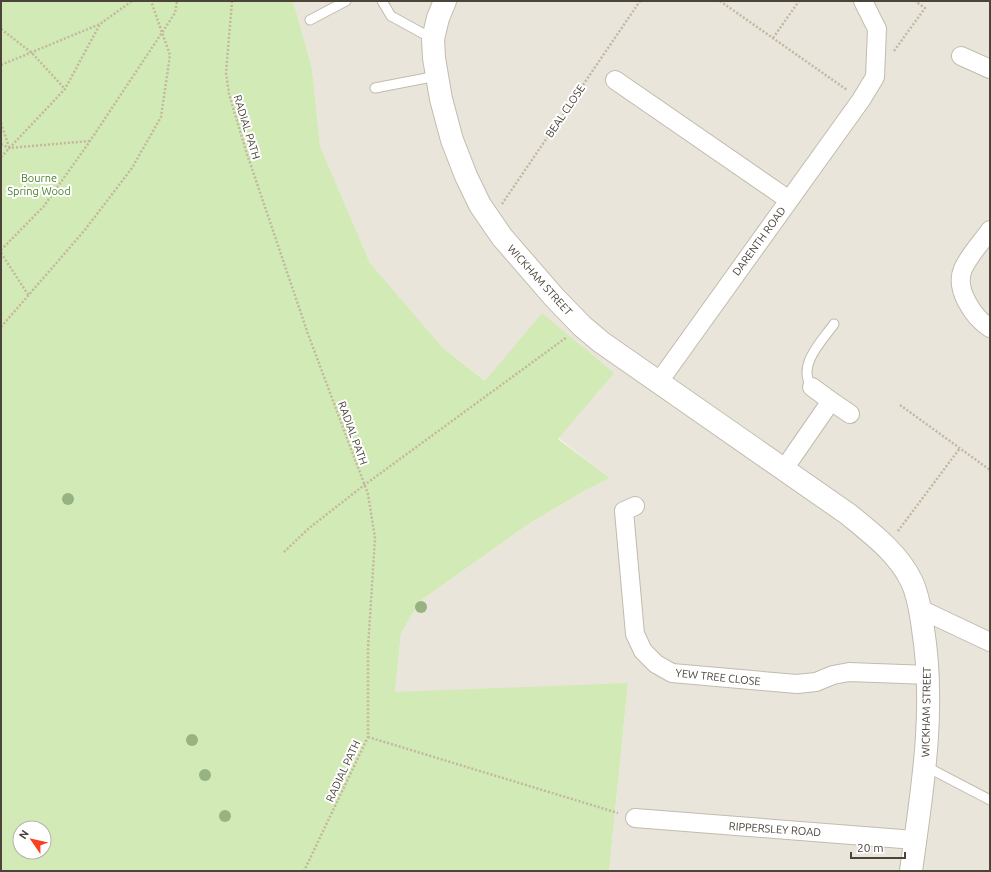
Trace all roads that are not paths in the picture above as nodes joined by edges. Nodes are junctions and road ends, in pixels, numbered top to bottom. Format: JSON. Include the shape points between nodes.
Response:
{"nodes":[{"id":1,"x":346,"y":1,"type":"edge"},
{"id":2,"x":382,"y":1,"type":"edge"},
{"id":3,"x":445,"y":1,"type":"edge"},
{"id":4,"x":863,"y":1,"type":"edge"},
{"id":5,"x":310,"y":20,"type":"dead end"},
{"id":6,"x":433,"y":39,"type":"junction"},
{"id":7,"x":961,"y":56,"type":"dead end"},
{"id":8,"x":990,"y":69,"type":"edge"},
{"id":9,"x":437,"y":76,"type":"junction"},
{"id":10,"x":615,"y":80,"type":"dead end"},
{"id":11,"x":375,"y":88,"type":"dead end"},
{"id":12,"x":789,"y":200,"type":"junction"},
{"id":13,"x":990,"y":230,"type":"edge"},
{"id":14,"x":834,"y":324,"type":"dead end"},
{"id":15,"x":990,"y":328,"type":"edge"},
{"id":16,"x":658,"y":382,"type":"junction"},
{"id":17,"x":812,"y":387,"type":"joint"},
{"id":18,"x":831,"y":402,"type":"junction"},
{"id":19,"x":850,"y":414,"type":"dead end"},
{"id":20,"x":784,"y":469,"type":"junction"},
{"id":21,"x":635,"y":506,"type":"dead end"},
{"id":22,"x":920,"y":609,"type":"junction"},
{"id":23,"x":990,"y":642,"type":"edge"},
{"id":24,"x":929,"y":675,"type":"junction"},
{"id":25,"x":925,"y":766,"type":"junction"},
{"id":26,"x":990,"y":800,"type":"edge"},
{"id":27,"x":635,"y":818,"type":"road end"},
{"id":28,"x":915,"y":840,"type":"junction"},
{"id":29,"x":911,"y":871,"type":"edge"}],
"edges":[{"from":1,"to":5,"type":"lane"},
{"from":2,"to":6,"type":"lane","via":[[391,16]]},
{"from":3,"to":6,"type":"street","name":"WICKHAM STREET"},
{"from":4,"to":12,"type":"street","name":"DARENTH ROAD","via":[[877,29],[875,77]]},
{"from":6,"to":9,"type":"street","name":"WICKHAM STREET"},
{"from":7,"to":8,"type":"street"},
{"from":9,"to":11,"type":"lane"},
{"from":9,"to":16,"type":"street","name":"WICKHAM STREET","via":[[452,140],[466,176],[490,221],[525,266],[582,326]]},
{"from":10,"to":12,"type":"street"},
{"from":12,"to":16,"type":"street","name":"DARENTH ROAD"},
{"from":13,"to":15,"type":"street","via":[[963,270],[962,287],[968,305],[981,322]]},
{"from":14,"to":17,"type":"lane","via":[[808,364],[807,378]]},
{"from":16,"to":20,"type":"street","name":"WICKHAM STREET"},
{"from":17,"to":18,"type":"street"},
{"from":18,"to":19,"type":"street"},
{"from":18,"to":20,"type":"street"},
{"from":20,"to":22,"type":"street","name":"WICKHAM STREET","via":[[848,514],[898,559],[911,580]]},
{"from":21,"to":24,"type":"street","name":"YEW TREE CLOSE","via":[[624,511],[632,616],[635,634],[643,651],[656,664],[672,673],[797,684],[816,682],[849,672]]},
{"from":22,"to":23,"type":"street"},
{"from":22,"to":24,"type":"street","name":"WICKHAM STREET"},
{"from":24,"to":25,"type":"street","name":"WICKHAM STREET"},
{"from":25,"to":26,"type":"lane"},
{"from":25,"to":28,"type":"street","name":"WICKHAM STREET"},
{"from":27,"to":28,"type":"street","name":"RIPPERSLEY ROAD"},
{"from":28,"to":29,"type":"street","name":"WICKHAM STREET"}]}
